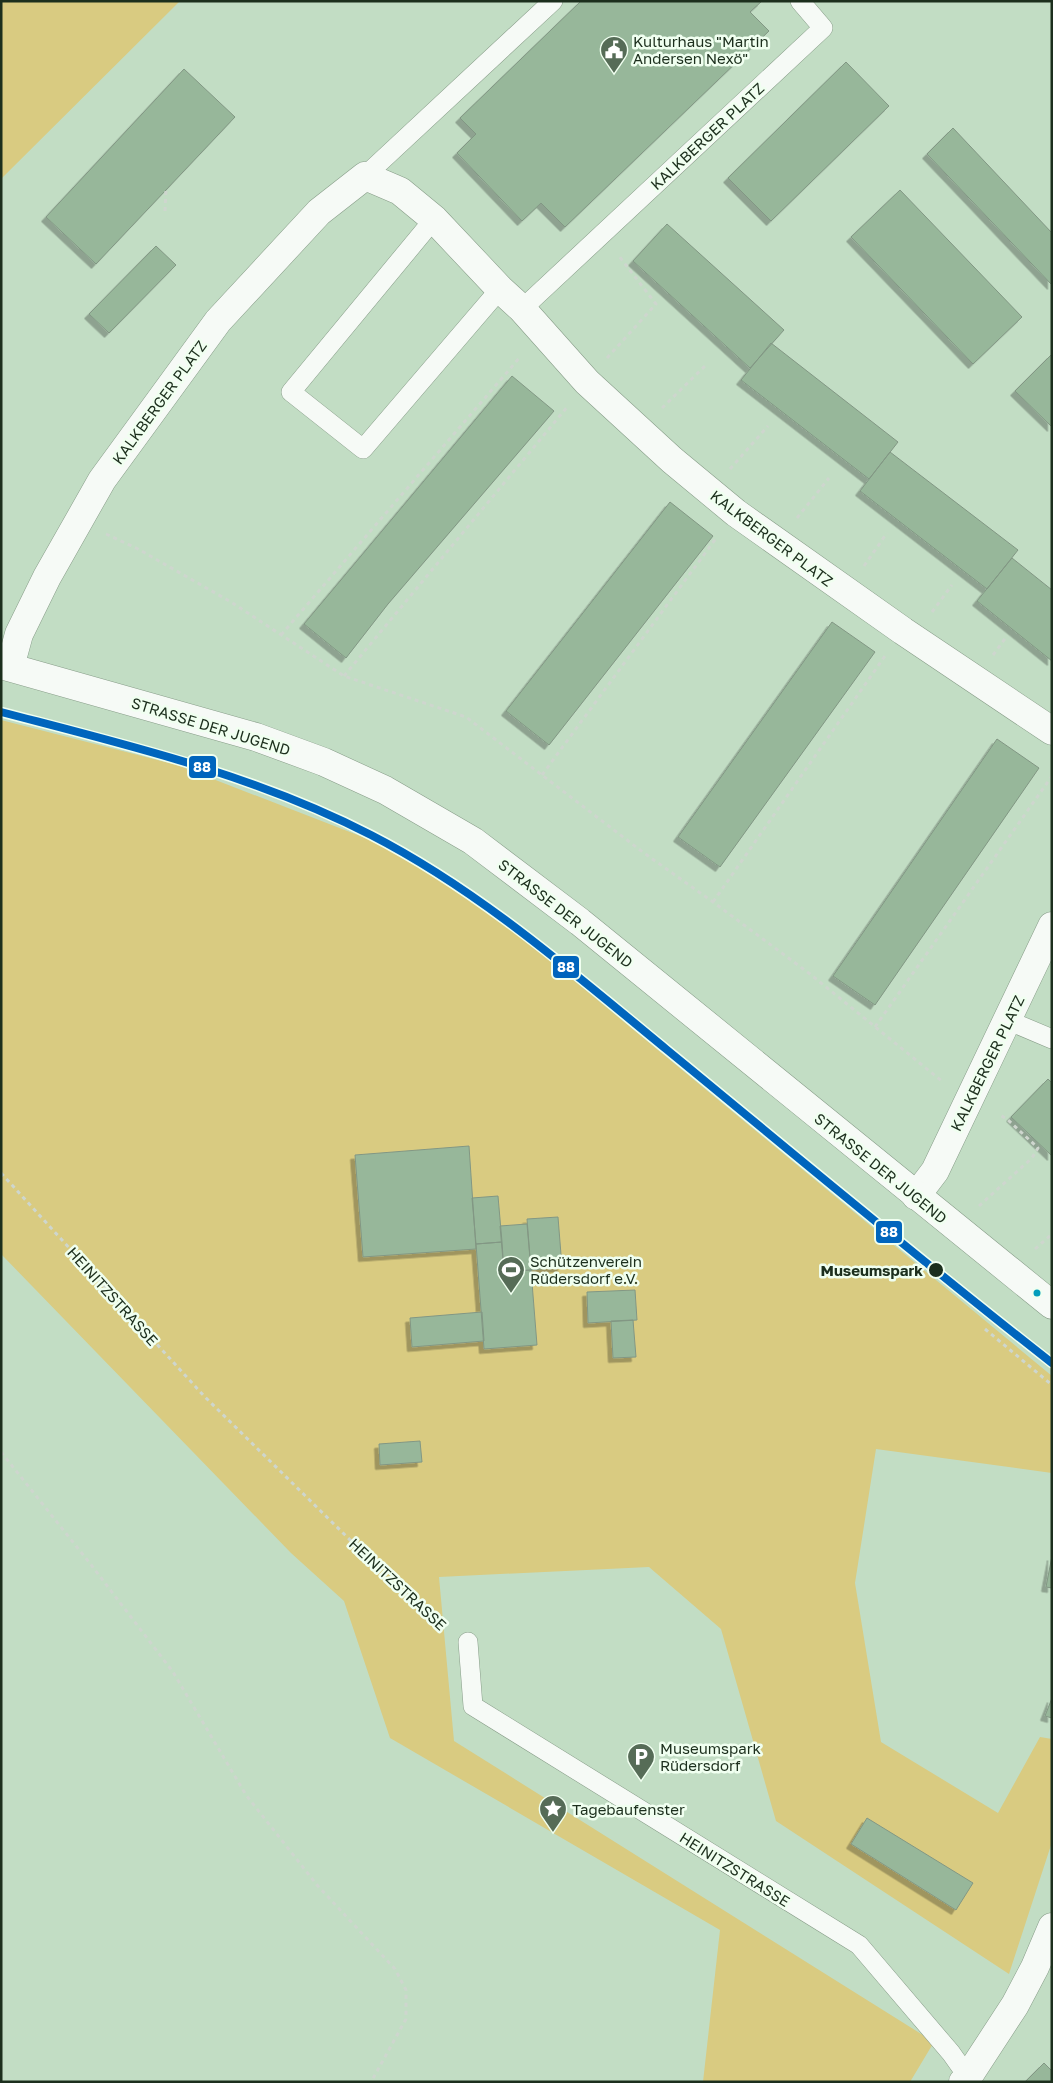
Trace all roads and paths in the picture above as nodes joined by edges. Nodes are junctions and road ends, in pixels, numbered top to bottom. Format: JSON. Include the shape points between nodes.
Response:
{"nodes":[{"id":1,"x":553,"y":1,"type":"edge"},
{"id":2,"x":800,"y":1,"type":"edge"},
{"id":3,"x":364,"y":176,"type":"junction"},
{"id":4,"x":166,"y":190,"type":"dead end"},
{"id":5,"x":166,"y":212,"type":"dead end"},
{"id":6,"x":434,"y":219,"type":"junction"},
{"id":7,"x":619,"y":256,"type":"dead end"},
{"id":8,"x":500,"y":289,"type":"junction"},
{"id":9,"x":522,"y":309,"type":"junction"},
{"id":10,"x":541,"y":332,"type":"junction"},
{"id":11,"x":708,"y":364,"type":"dead end"},
{"id":12,"x":595,"y":372,"type":"junction"},
{"id":13,"x":658,"y":412,"type":"dead end"},
{"id":14,"x":768,"y":426,"type":"dead end"},
{"id":15,"x":728,"y":471,"type":"dead end"},
{"id":16,"x":829,"y":478,"type":"dead end"},
{"id":17,"x":736,"y":513,"type":"junction"},
{"id":18,"x":795,"y":520,"type":"dead end"},
{"id":19,"x":79,"y":521,"type":"junction"},
{"id":20,"x":887,"y":533,"type":"dead end"},
{"id":21,"x":862,"y":568,"type":"dead end"},
{"id":22,"x":952,"y":585,"type":"dead end"},
{"id":23,"x":930,"y":615,"type":"dead end"},
{"id":24,"x":903,"y":631,"type":"junction"},
{"id":25,"x":282,"y":635,"type":"junction"},
{"id":26,"x":1007,"y":636,"type":"dead end"},
{"id":27,"x":992,"y":657,"type":"dead end"},
{"id":28,"x":5,"y":666,"type":"edge"},
{"id":29,"x":344,"y":676,"type":"junction"},
{"id":30,"x":1052,"y":731,"type":"edge"},
{"id":31,"x":542,"y":775,"type":"junction"},
{"id":32,"x":1052,"y":776,"type":"edge"},
{"id":33,"x":713,"y":902,"type":"junction"},
{"id":34,"x":1052,"y":926,"type":"edge"},
{"id":35,"x":1007,"y":1020,"type":"junction"},
{"id":36,"x":875,"y":1027,"type":"junction"},
{"id":37,"x":1052,"y":1039,"type":"edge"},
{"id":38,"x":939,"y":1079,"type":"dead end"},
{"id":39,"x":996,"y":1114,"type":"dead end"},
{"id":40,"x":1,"y":1172,"type":"edge"},
{"id":41,"x":916,"y":1196,"type":"junction"},
{"id":42,"x":979,"y":1206,"type":"dead end"},
{"id":43,"x":1052,"y":1234,"type":"edge"},
{"id":44,"x":1035,"y":1249,"type":"dead end"},
{"id":45,"x":1052,"y":1306,"type":"edge"},
{"id":46,"x":985,"y":1329,"type":"dead end"},
{"id":47,"x":1052,"y":1386,"type":"edge"},
{"id":48,"x":1,"y":1452,"type":"edge"},
{"id":49,"x":468,"y":1642,"type":"joint"},
{"id":50,"x":1052,"y":1927,"type":"edge"},
{"id":51,"x":966,"y":2079,"type":"edge"},
{"id":52,"x":371,"y":2082,"type":"edge"}],
"edges":[{"from":1,"to":3,"type":"lane","name":"KALKBERGER PLATZ"},
{"from":2,"to":9,"type":"lane","name":"KALKBERGER PLATZ","via":[[823,28]]},
{"from":3,"to":6,"type":"street","name":"KALKBERGER PLATZ","via":[[400,191]]},
{"from":3,"to":19,"type":"street","name":"KALKBERGER PLATZ","via":[[319,212],[218,321],[102,480]]},
{"from":4,"to":5,"type":"path"},
{"from":6,"to":8,"type":"street","name":"KALKBERGER PLATZ"},
{"from":6,"to":8,"type":"lane","via":[[291,392],[363,449]]},
{"from":7,"to":12,"type":"path","via":[[656,304]]},
{"from":8,"to":9,"type":"street","name":"KALKBERGER PLATZ"},
{"from":9,"to":10,"type":"street","name":"KALKBERGER PLATZ"},
{"from":10,"to":12,"type":"street","name":"KALKBERGER PLATZ"},
{"from":10,"to":25,"type":"path"},
{"from":11,"to":13,"type":"path"},
{"from":12,"to":17,"type":"street","name":"KALKBERGER PLATZ","via":[[672,460]]},
{"from":12,"to":29,"type":"path"},
{"from":14,"to":15,"type":"path"},
{"from":16,"to":18,"type":"path"},
{"from":17,"to":24,"type":"street","name":"KALKBERGER PLATZ"},
{"from":17,"to":31,"type":"path"},
{"from":19,"to":25,"type":"path","via":[[146,554]]},
{"from":19,"to":28,"type":"street","name":"KALKBERGER PLATZ","via":[[47,577]]},
{"from":20,"to":21,"type":"path"},
{"from":22,"to":23,"type":"path"},
{"from":24,"to":30,"type":"street","name":"KALKBERGER PLATZ"},
{"from":24,"to":33,"type":"path"},
{"from":25,"to":29,"type":"path"},
{"from":26,"to":27,"type":"path"},
{"from":28,"to":41,"type":"street","name":"STRASSE DER JUGEND","via":[[256,737],[324,762],[376,786],[473,841],[580,922]]},
{"from":29,"to":31,"type":"path","via":[[466,717]]},
{"from":31,"to":33,"type":"path"},
{"from":32,"to":36,"type":"path"},
{"from":33,"to":36,"type":"path"},
{"from":34,"to":35,"type":"street","name":"KALKBERGER PLATZ"},
{"from":35,"to":37,"type":"lane"},
{"from":35,"to":41,"type":"street","name":"KALKBERGER PLATZ","via":[[935,1171]]},
{"from":36,"to":38,"type":"path"},
{"from":39,"to":42,"type":"path","via":[[1007,1119],[1038,1148],[1032,1158]]},
{"from":40,"to":49,"type":"path","name":"HEINITZSTRASSE","via":[[204,1396],[413,1602],[445,1629]]},
{"from":41,"to":45,"type":"street","name":"STRASSE DER JUGEND"},
{"from":43,"to":44,"type":"path"},
{"from":46,"to":47,"type":"path"},
{"from":48,"to":52,"type":"path","via":[[173,1672],[246,1794],[317,1885],[395,1969],[406,1990],[406,2019]]},
{"from":49,"to":51,"type":"lane","name":"HEINITZSTRASSE","via":[[473,1706],[859,1945],[951,2053]]},
{"from":50,"to":51,"type":"street","name":"HEINITZSTRASSE","via":[[1015,2005]]}]}
